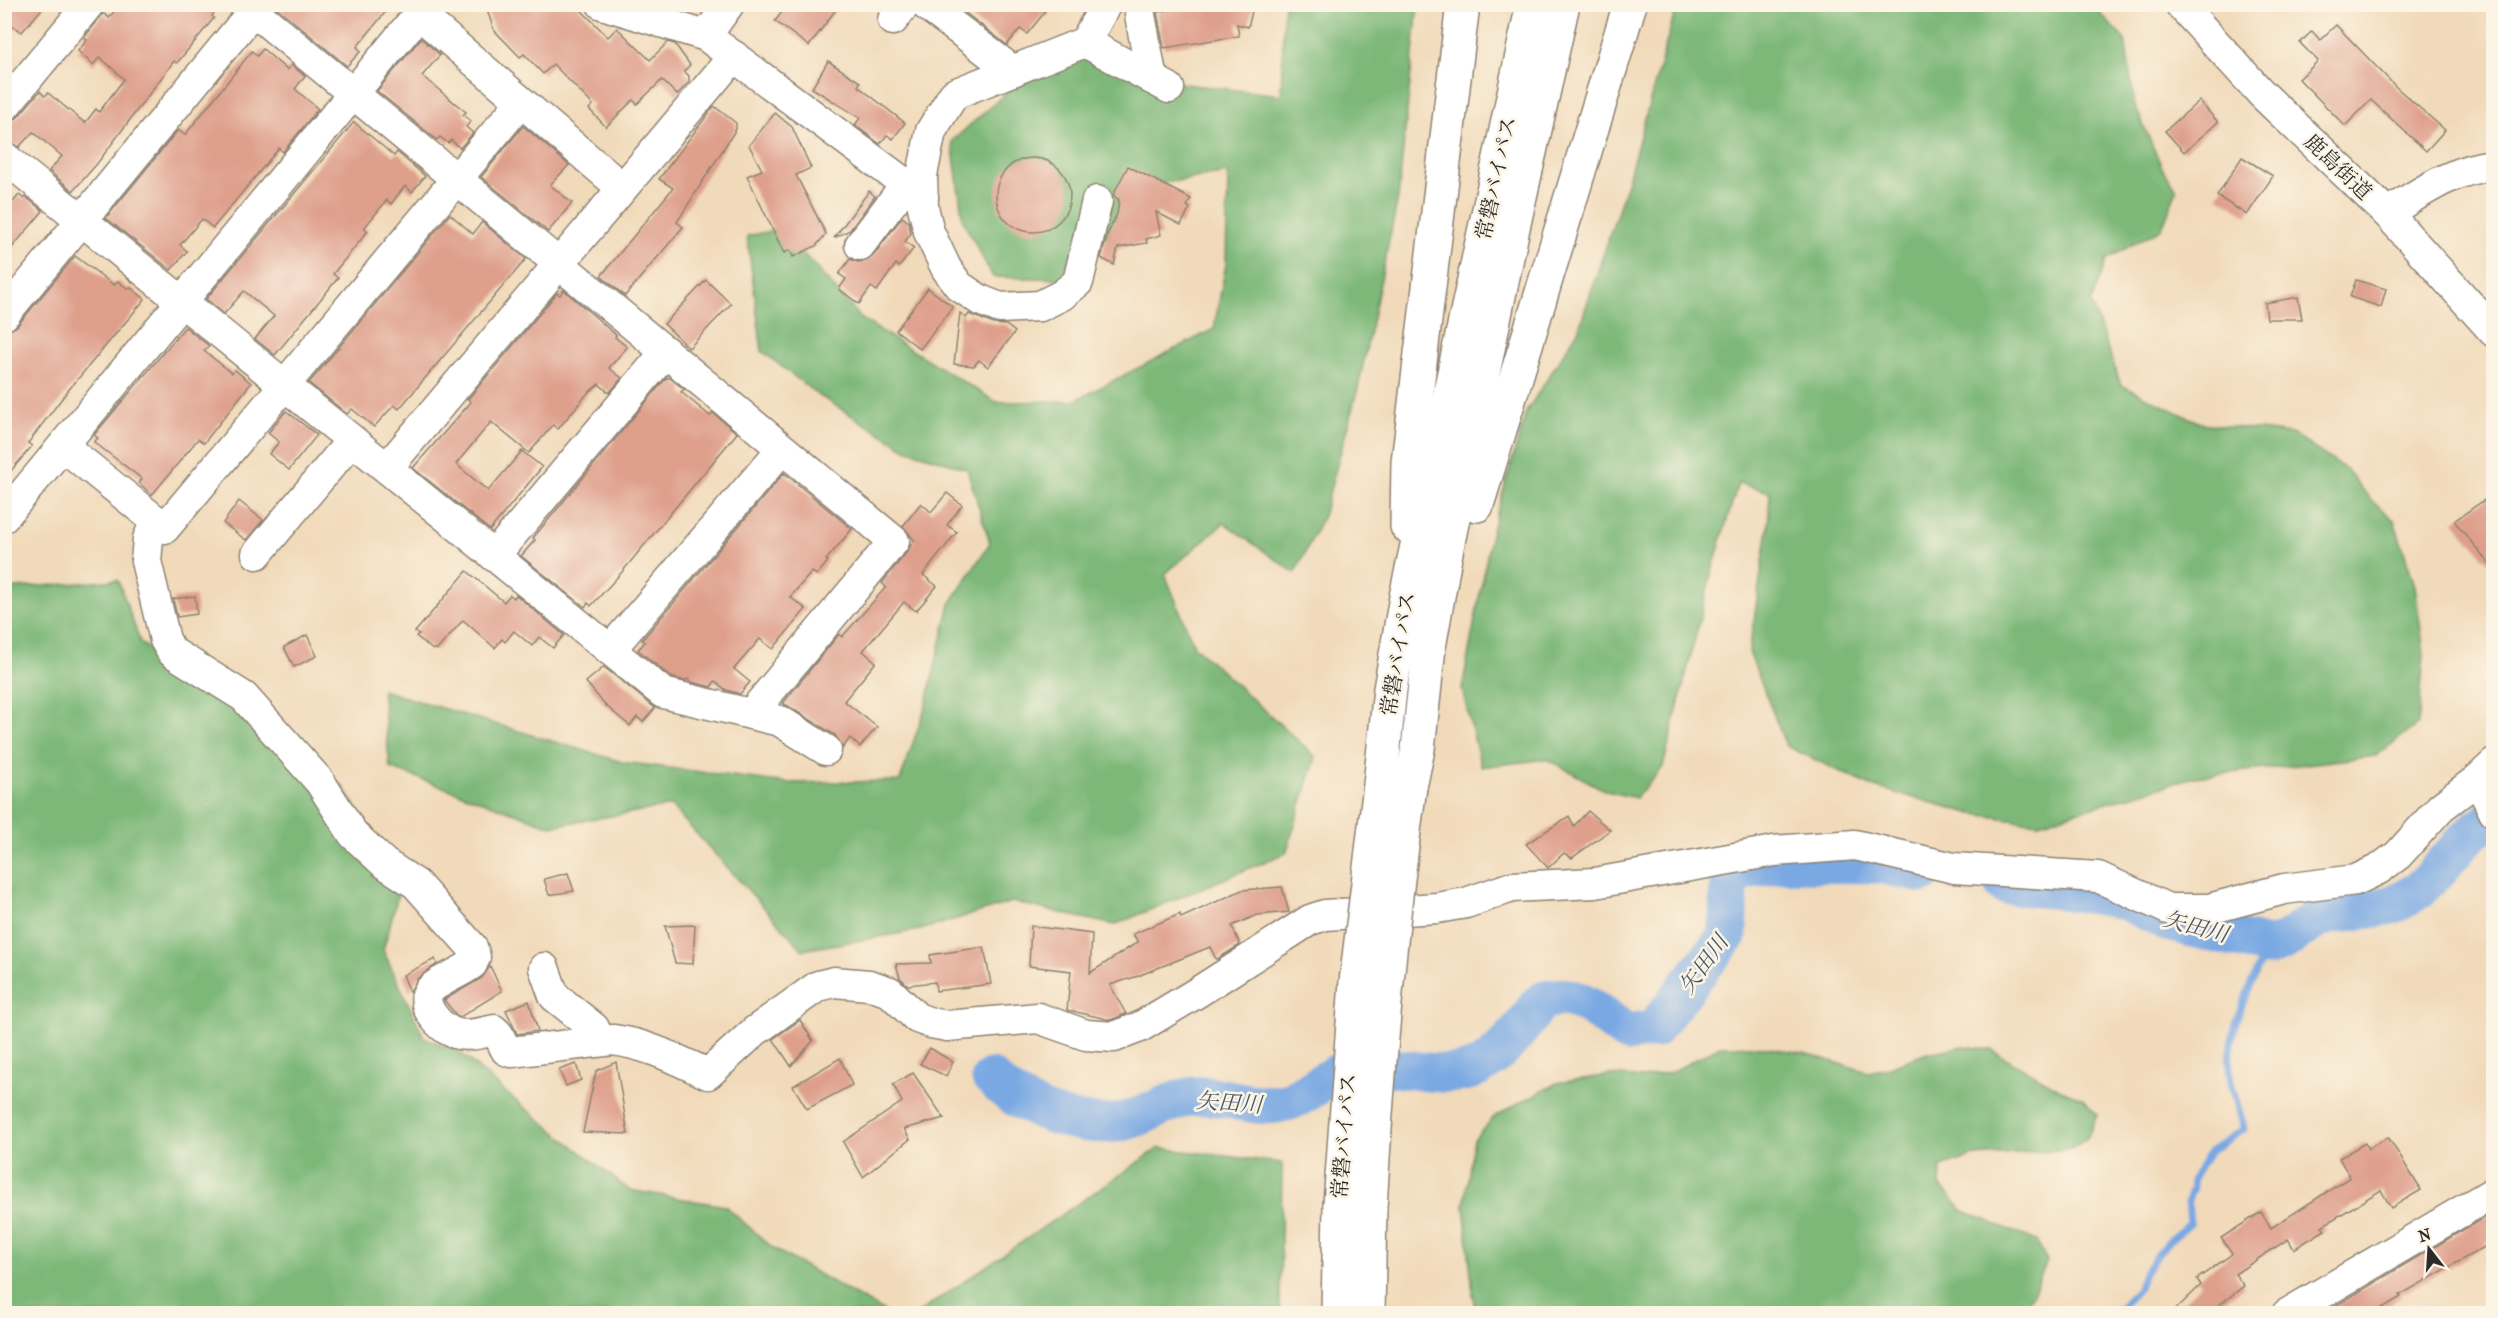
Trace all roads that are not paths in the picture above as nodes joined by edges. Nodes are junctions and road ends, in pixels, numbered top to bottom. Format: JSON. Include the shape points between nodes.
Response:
{"nodes":[{"id":1,"x":89,"y":4,"type":"edge"},
{"id":2,"x":602,"y":4,"type":"edge"},
{"id":3,"x":729,"y":4,"type":"edge"},
{"id":4,"x":926,"y":4,"type":"edge"},
{"id":5,"x":1106,"y":4,"type":"edge"},
{"id":6,"x":1463,"y":4,"type":"edge"},
{"id":7,"x":1533,"y":4,"type":"edge"},
{"id":8,"x":1563,"y":4,"type":"edge"},
{"id":9,"x":1630,"y":4,"type":"edge"},
{"id":10,"x":2180,"y":4,"type":"edge"},
{"id":11,"x":253,"y":7,"type":"edge"},
{"id":12,"x":423,"y":9,"type":"edge"},
{"id":13,"x":1140,"y":15,"type":"dead end"},
{"id":14,"x":705,"y":36,"type":"junction"},
{"id":15,"x":1085,"y":42,"type":"junction"},
{"id":16,"x":734,"y":56,"type":"junction"},
{"id":17,"x":1013,"y":71,"type":"junction"},
{"id":18,"x":354,"y":94,"type":"junction"},
{"id":19,"x":521,"y":102,"type":"junction"},
{"id":20,"x":4,"y":107,"type":"edge"},
{"id":21,"x":4,"y":157,"type":"edge"},
{"id":22,"x":2493,"y":165,"type":"edge"},
{"id":23,"x":457,"y":179,"type":"junction"},
{"id":24,"x":622,"y":188,"type":"junction"},
{"id":25,"x":914,"y":190,"type":"junction"},
{"id":26,"x":1097,"y":201,"type":"dead end"},
{"id":27,"x":2387,"y":213,"type":"junction"},
{"id":28,"x":82,"y":220,"type":"junction"},
{"id":29,"x":860,"y":245,"type":"dead end"},
{"id":30,"x":559,"y":264,"type":"junction"},
{"id":31,"x":182,"y":302,"type":"junction"},
{"id":32,"x":4,"y":315,"type":"edge"},
{"id":33,"x":2493,"y":332,"type":"edge"},
{"id":34,"x":666,"y":352,"type":"junction"},
{"id":35,"x":285,"y":385,"type":"junction"},
{"id":36,"x":352,"y":440,"type":"junction"},
{"id":37,"x":63,"y":446,"type":"junction"},
{"id":38,"x":782,"y":448,"type":"junction"},
{"id":39,"x":387,"y":468,"type":"junction"},
{"id":40,"x":4,"y":517,"type":"edge"},
{"id":41,"x":156,"y":521,"type":"junction"},
{"id":42,"x":257,"y":554,"type":"dead end"},
{"id":43,"x":494,"y":556,"type":"junction"},
{"id":44,"x":1406,"y":597,"type":"junction"},
{"id":45,"x":610,"y":650,"type":"junction"},
{"id":46,"x":751,"y":714,"type":"junction"},
{"id":47,"x":1418,"y":749,"type":"junction"},
{"id":48,"x":826,"y":750,"type":"dead end"},
{"id":49,"x":2486,"y":772,"type":"edge"},
{"id":50,"x":1395,"y":786,"type":"junction"},
{"id":51,"x":2493,"y":812,"type":"edge"},
{"id":52,"x":544,"y":968,"type":"dead end"},
{"id":53,"x":600,"y":1041,"type":"junction"},
{"id":54,"x":2493,"y":1192,"type":"edge"},
{"id":55,"x":1355,"y":1207,"type":"junction"},
{"id":56,"x":1338,"y":1314,"type":"edge"},
{"id":57,"x":1368,"y":1314,"type":"edge"},
{"id":58,"x":2287,"y":1314,"type":"edge"}],
"edges":[{"from":1,"to":20,"type":"street"},
{"from":2,"to":14,"type":"street"},
{"from":3,"to":14,"type":"street"},
{"from":4,"to":17,"type":"street"},
{"from":5,"to":15,"type":"street"},
{"from":6,"to":44,"type":"highway","via":[[1408,462]]},
{"from":7,"to":44,"type":"highway","name":"常磐バイパス"},
{"from":8,"to":47,"type":"highway","name":"常磐バイパス","via":[[1445,557],[1429,647]]},
{"from":9,"to":47,"type":"highway","via":[[1481,485],[1447,654]]},
{"from":10,"to":27,"type":"street","name":"鹿島街道","via":[[2262,94]]},
{"from":11,"to":18,"type":"street"},
{"from":11,"to":28,"type":"street"},
{"from":12,"to":18,"type":"street"},
{"from":12,"to":19,"type":"street"},
{"from":13,"to":15,"type":"street","via":[[1160,84]]},
{"from":14,"to":16,"type":"street"},
{"from":15,"to":17,"type":"street"},
{"from":16,"to":24,"type":"street"},
{"from":16,"to":25,"type":"street"},
{"from":17,"to":25,"type":"street","via":[[954,94],[931,131],[922,175]]},
{"from":18,"to":23,"type":"street"},
{"from":18,"to":31,"type":"street"},
{"from":19,"to":23,"type":"street"},
{"from":19,"to":24,"type":"street"},
{"from":21,"to":28,"type":"street"},
{"from":22,"to":27,"type":"street","via":[[2446,177]]},
{"from":23,"to":30,"type":"street"},
{"from":23,"to":35,"type":"street"},
{"from":24,"to":30,"type":"street"},
{"from":25,"to":26,"type":"street","via":[[929,232],[959,286],[1000,308],[1040,306],[1078,282]]},
{"from":25,"to":29,"type":"street"},
{"from":27,"to":33,"type":"street","name":"鹿島街道"},
{"from":28,"to":31,"type":"street"},
{"from":28,"to":32,"type":"street"},
{"from":30,"to":34,"type":"street"},
{"from":30,"to":39,"type":"street"},
{"from":31,"to":35,"type":"street"},
{"from":31,"to":37,"type":"street"},
{"from":34,"to":38,"type":"street"},
{"from":34,"to":43,"type":"street"},
{"from":35,"to":36,"type":"street"},
{"from":35,"to":41,"type":"street","via":[[165,528]]},
{"from":36,"to":39,"type":"street"},
{"from":36,"to":42,"type":"street"},
{"from":37,"to":40,"type":"street"},
{"from":37,"to":41,"type":"street"},
{"from":38,"to":45,"type":"street"},
{"from":38,"to":46,"type":"street","via":[[894,541]]},
{"from":39,"to":43,"type":"street"},
{"from":41,"to":53,"type":"street","via":[[147,539],[146,561],[165,640],[172,652],[244,697],[320,782],[354,834],[384,863],[416,884],[472,947],[472,964],[428,992],[426,1004],[431,1013],[452,1032],[471,1035],[494,1030],[511,1052]]},
{"from":43,"to":45,"type":"street"},
{"from":44,"to":50,"type":"highway","name":"常磐バイパス","via":[[1390,689]]},
{"from":45,"to":46,"type":"street","via":[[663,693]]},
{"from":46,"to":48,"type":"street","via":[[780,721]]},
{"from":47,"to":50,"type":"highway","name":"常磐バイパス"},
{"from":49,"to":51,"type":"street"},
{"from":49,"to":53,"type":"street","via":[[2441,807],[2398,855],[2379,869],[2356,880],[2284,889],[2209,909],[2168,909],[2098,877],[1954,868],[1855,846],[1774,851],[1605,882],[1512,887],[1466,903],[1437,908],[1325,915],[1140,1027],[1114,1037],[1086,1035],[1038,1018],[947,1026],[931,1023],[917,1018],[890,992],[847,982],[818,986],[755,1031],[708,1074],[647,1047]]},
{"from":50,"to":55,"type":"highway","name":"常磐バイパス","bridge":true,"via":[[1356,982]]},
{"from":52,"to":53,"type":"street","via":[[554,996],[594,1028]]},
{"from":54,"to":58,"type":"street"},
{"from":55,"to":56,"type":"highway","name":"常磐バイパス"},
{"from":55,"to":57,"type":"highway","name":"常磐バイパス"}]}
